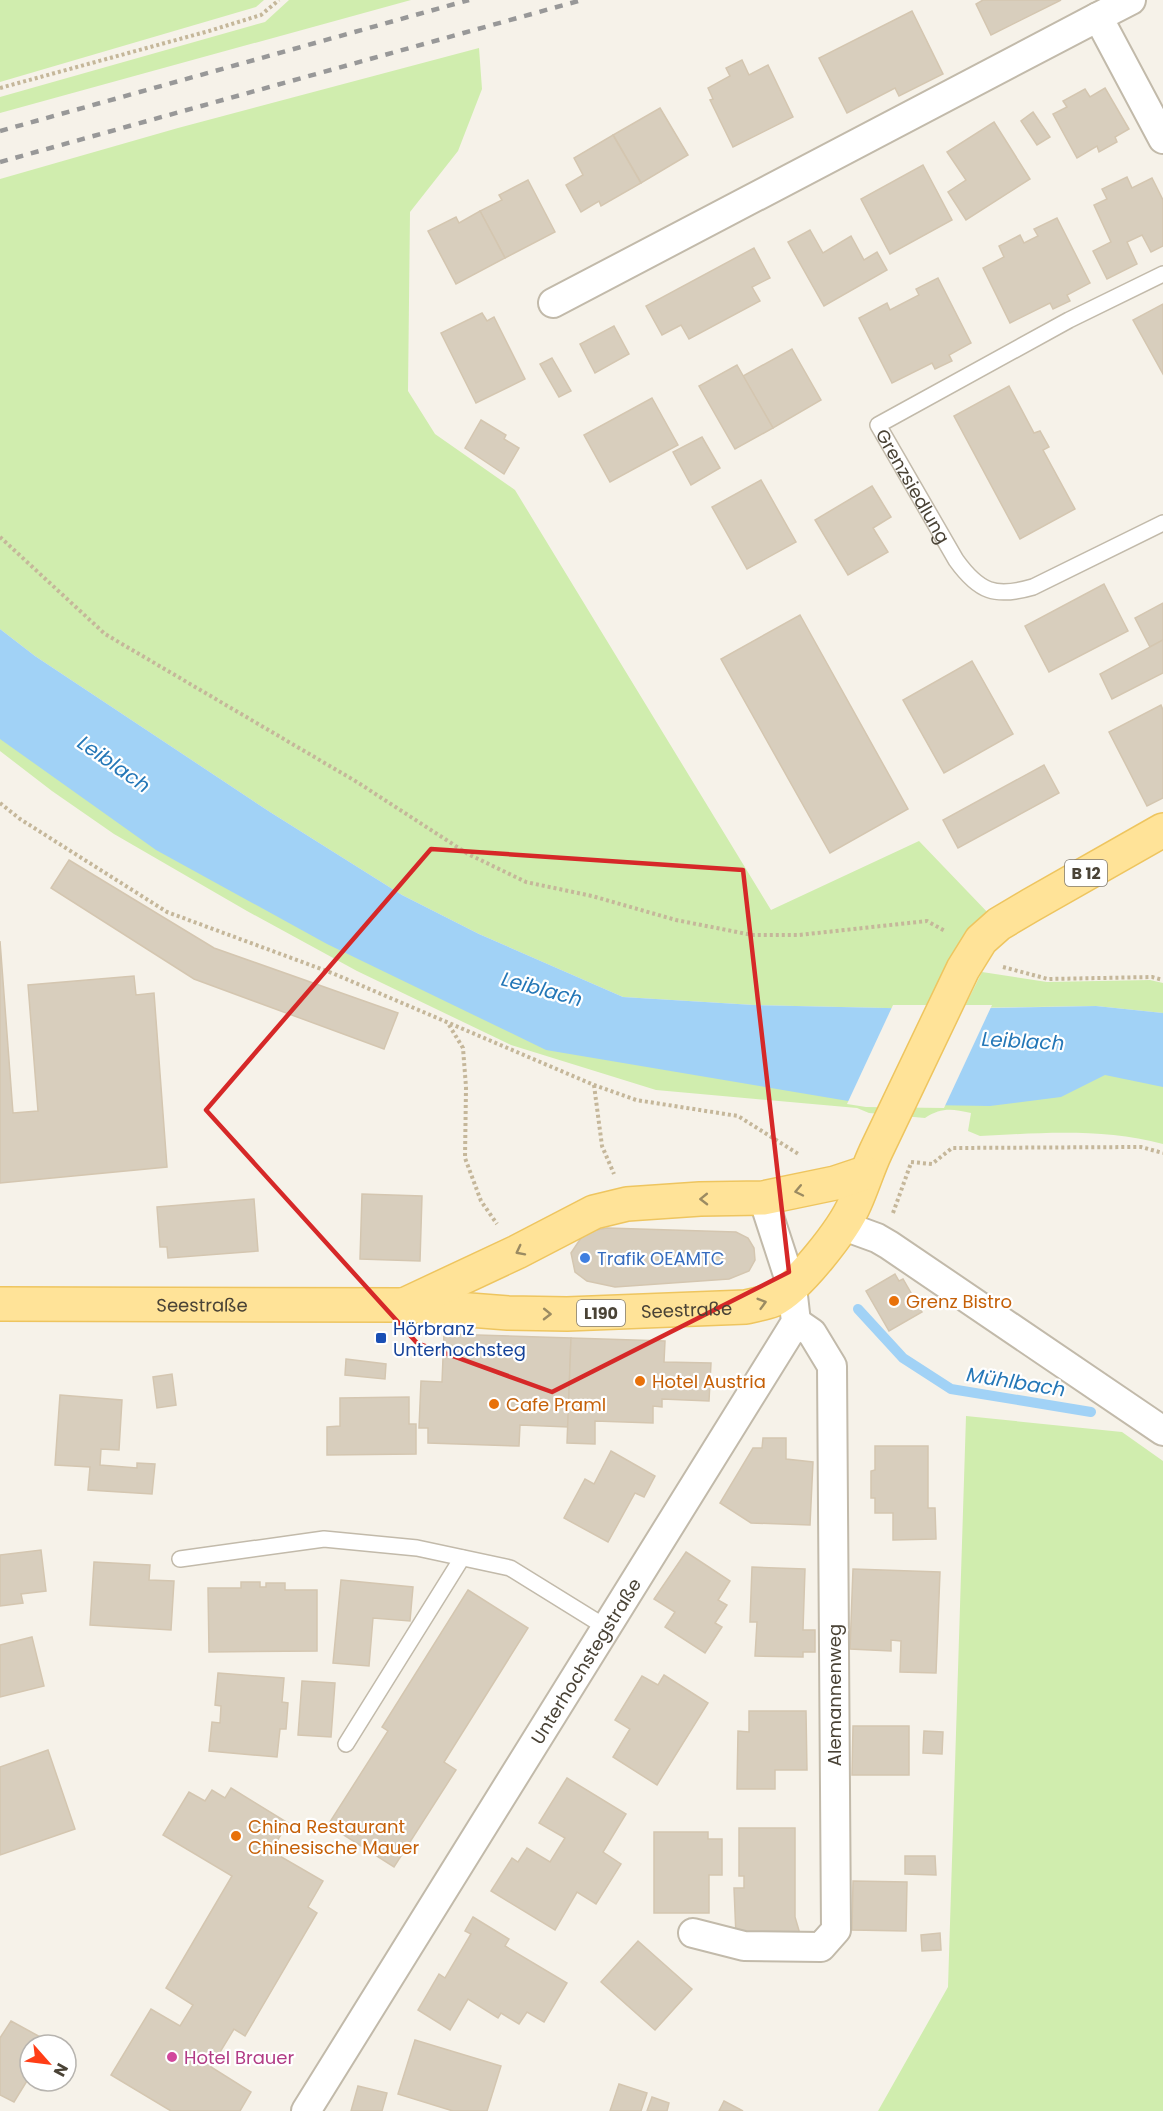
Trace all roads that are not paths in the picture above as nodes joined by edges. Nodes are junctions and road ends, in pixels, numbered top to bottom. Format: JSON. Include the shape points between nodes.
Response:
{"nodes":[{"id":1,"x":1131,"y":0,"type":"edge"},
{"id":2,"x":1098,"y":17,"type":"junction"},
{"id":3,"x":1163,"y":139,"type":"edge"},
{"id":4,"x":1163,"y":274,"type":"edge"},
{"id":5,"x":553,"y":303,"type":"dead end"},
{"id":6,"x":1163,"y":523,"type":"edge"},
{"id":7,"x":1152,"y":836,"type":"edge"},
{"id":8,"x":929,"y":1042,"type":"joint"},
{"id":9,"x":850,"y":1178,"type":"junction"},
{"id":10,"x":763,"y":1198,"type":"junction"},
{"id":11,"x":844,"y":1226,"type":"junction"},
{"id":12,"x":792,"y":1287,"type":"junction"},
{"id":13,"x":0,"y":1304,"type":"edge"},
{"id":14,"x":405,"y":1305,"type":"junction"},
{"id":15,"x":796,"y":1323,"type":"junction"},
{"id":16,"x":1163,"y":1431,"type":"edge"},
{"id":17,"x":462,"y":1558,"type":"junction"},
{"id":18,"x":180,"y":1559,"type":"dead end"},
{"id":19,"x":607,"y":1628,"type":"junction"},
{"id":20,"x":346,"y":1744,"type":"dead end"},
{"id":21,"x":693,"y":1933,"type":"dead end"},
{"id":22,"x":306,"y":2111,"type":"edge"}],
"edges":[{"from":1,"to":2,"type":"street"},
{"from":2,"to":3,"type":"street"},
{"from":2,"to":5,"type":"street"},
{"from":4,"to":6,"type":"lane","name":"Grenzsiedlung","via":[[1069,320],[878,425],[956,560],[969,578],[1000,594],[1033,588]]},
{"from":7,"to":8,"type":"main road","number":"B 12","via":[[999,924],[981,940]]},
{"from":8,"to":9,"type":"main road","name":"Seestraße","number":"L190","via":[[883,1137]]},
{"from":9,"to":10,"type":"main road","name":"Seestraße","number":"L190","one_way":true},
{"from":9,"to":11,"type":"main road","name":"Seestraße","number":"L190","via":[[856,1202]]},
{"from":10,"to":12,"type":"street"},
{"from":10,"to":14,"type":"main road","name":"Seestraße","number":"L190","one_way":true,"via":[[627,1204],[594,1212]]},
{"from":11,"to":12,"type":"main road","name":"Seestraße","number":"L190"},
{"from":11,"to":16,"type":"street","via":[[889,1245]]},
{"from":14,"to":12,"type":"main road","name":"Seestraße","number":"L190","one_way":true,"via":[[567,1314],[746,1307],[773,1300]]},
{"from":12,"to":15,"type":"street"},
{"from":13,"to":14,"type":"main road","name":"Seestraße","number":"L190"},
{"from":15,"to":19,"type":"street","name":"Unterhochstegstraße"},
{"from":15,"to":21,"type":"street","name":"Alemannenweg","via":[[812,1333],[832,1366],[836,1930],[821,1947],[744,1946]]},
{"from":17,"to":18,"type":"lane","via":[[417,1548],[324,1539]]},
{"from":17,"to":19,"type":"lane","via":[[510,1568]]},
{"from":17,"to":20,"type":"lane"},
{"from":19,"to":22,"type":"street","name":"Unterhochstegstraße"}]}
